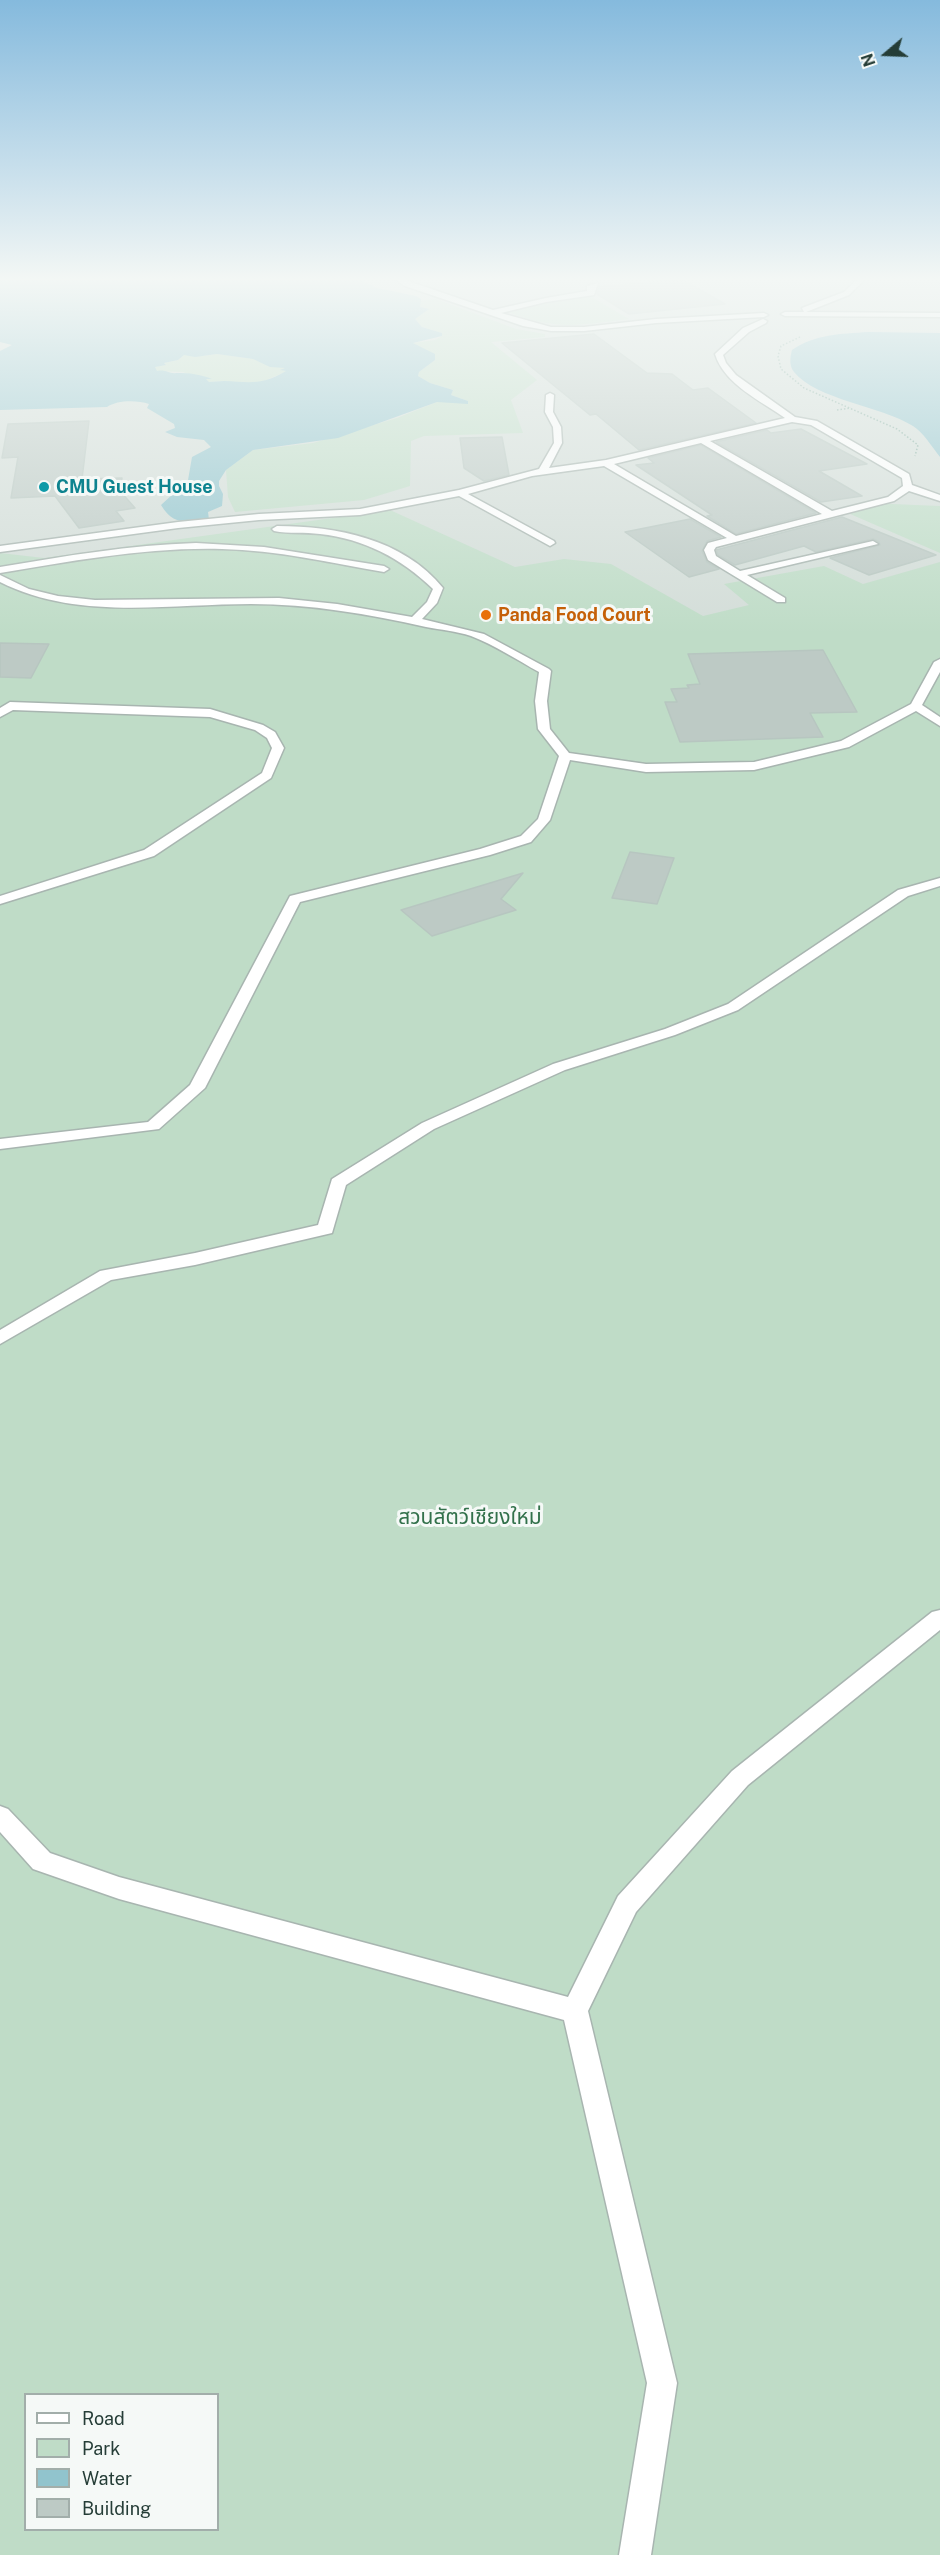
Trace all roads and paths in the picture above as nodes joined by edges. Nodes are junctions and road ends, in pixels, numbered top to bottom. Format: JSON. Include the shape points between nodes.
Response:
{"nodes":[{"id":1,"x":550,"y":395,"type":"dead end"},
{"id":2,"x":758,"y":395,"type":"edge"},
{"id":3,"x":820,"y":395,"type":"edge"},
{"id":4,"x":792,"y":419,"type":"junction"},
{"id":5,"x":704,"y":441,"type":"junction"},
{"id":6,"x":606,"y":463,"type":"junction"},
{"id":7,"x":543,"y":471,"type":"junction"},
{"id":8,"x":906,"y":475,"type":"junction"},
{"id":9,"x":908,"y":488,"type":"junction"},
{"id":10,"x":460,"y":493,"type":"junction"},
{"id":11,"x":940,"y":498,"type":"edge"},
{"id":12,"x":831,"y":515,"type":"junction"},
{"id":13,"x":268,"y":529,"type":"dead end"},
{"id":14,"x":210,"y":534,"type":"dead end"},
{"id":15,"x":735,"y":539,"type":"junction"},
{"id":16,"x":550,"y":543,"type":"dead end"},
{"id":17,"x":873,"y":544,"type":"dead end"},
{"id":18,"x":0,"y":549,"type":"edge"},
{"id":19,"x":152,"y":549,"type":"junction"},
{"id":20,"x":384,"y":569,"type":"dead end"},
{"id":21,"x":0,"y":570,"type":"edge"},
{"id":22,"x":738,"y":574,"type":"junction"},
{"id":23,"x":0,"y":578,"type":"edge"},
{"id":24,"x":781,"y":600,"type":"dead end"},
{"id":25,"x":414,"y":621,"type":"junction"},
{"id":26,"x":940,"y":662,"type":"edge"},
{"id":27,"x":916,"y":706,"type":"junction"},
{"id":28,"x":0,"y":713,"type":"edge"},
{"id":29,"x":940,"y":722,"type":"edge"},
{"id":30,"x":565,"y":756,"type":"junction"},
{"id":31,"x":940,"y":882,"type":"edge"},
{"id":32,"x":0,"y":900,"type":"edge"},
{"id":33,"x":0,"y":1144,"type":"edge"},
{"id":34,"x":0,"y":1338,"type":"edge"},
{"id":35,"x":940,"y":1618,"type":"edge"},
{"id":36,"x":0,"y":1816,"type":"edge"},
{"id":37,"x":575,"y":2011,"type":"junction"},
{"id":38,"x":635,"y":2555,"type":"edge"}],
"edges":[{"from":1,"to":7,"type":"street","via":[[549,412],[557,427],[558,443]]},
{"from":2,"to":4,"type":"street"},
{"from":3,"to":8,"type":"path","via":[[897,429],[918,445]]},
{"from":4,"to":5,"type":"street"},
{"from":4,"to":8,"type":"street","via":[[814,423]]},
{"from":5,"to":6,"type":"street"},
{"from":5,"to":12,"type":"street"},
{"from":6,"to":7,"type":"street"},
{"from":6,"to":15,"type":"street"},
{"from":7,"to":10,"type":"street"},
{"from":8,"to":9,"type":"street"},
{"from":9,"to":11,"type":"street"},
{"from":9,"to":12,"type":"street","via":[[891,499]]},
{"from":10,"to":16,"type":"street"},
{"from":10,"to":18,"type":"street","via":[[360,512],[178,525]]},
{"from":12,"to":15,"type":"street"},
{"from":13,"to":25,"type":"street","via":[[334,533],[393,551],[424,572],[438,588],[432,603]]},
{"from":14,"to":19,"type":"street"},
{"from":15,"to":22,"type":"street","via":[[712,545],[708,550],[712,558]]},
{"from":17,"to":22,"type":"street"},
{"from":19,"to":20,"type":"street","via":[[271,549]]},
{"from":19,"to":21,"type":"street"},
{"from":22,"to":24,"type":"street"},
{"from":23,"to":25,"type":"street","via":[[10,586],[54,597],[105,603],[275,601],[328,605]]},
{"from":25,"to":30,"type":"street","via":[[480,635],[544,671],[544,729]]},
{"from":26,"to":27,"type":"street"},
{"from":27,"to":29,"type":"street"},
{"from":27,"to":30,"type":"street","via":[[845,744],[754,766],[646,768]]},
{"from":28,"to":32,"type":"street","via":[[10,706],[210,713],[262,729],[271,735],[278,748],[267,775],[149,853]]},
{"from":30,"to":33,"type":"street","via":[[544,820],[526,839],[295,899],[197,1088],[153,1126]]},
{"from":31,"to":34,"type":"street","via":[[903,893],[733,1007],[670,1032],[559,1067],[428,1126],[338,1183],[326,1228],[106,1275]]},
{"from":35,"to":37,"type":"street","via":[[740,1778],[627,1904]]},
{"from":36,"to":37,"type":"street","via":[[42,1861],[119,1888]]},
{"from":37,"to":38,"type":"street","via":[[662,2383]]}]}
